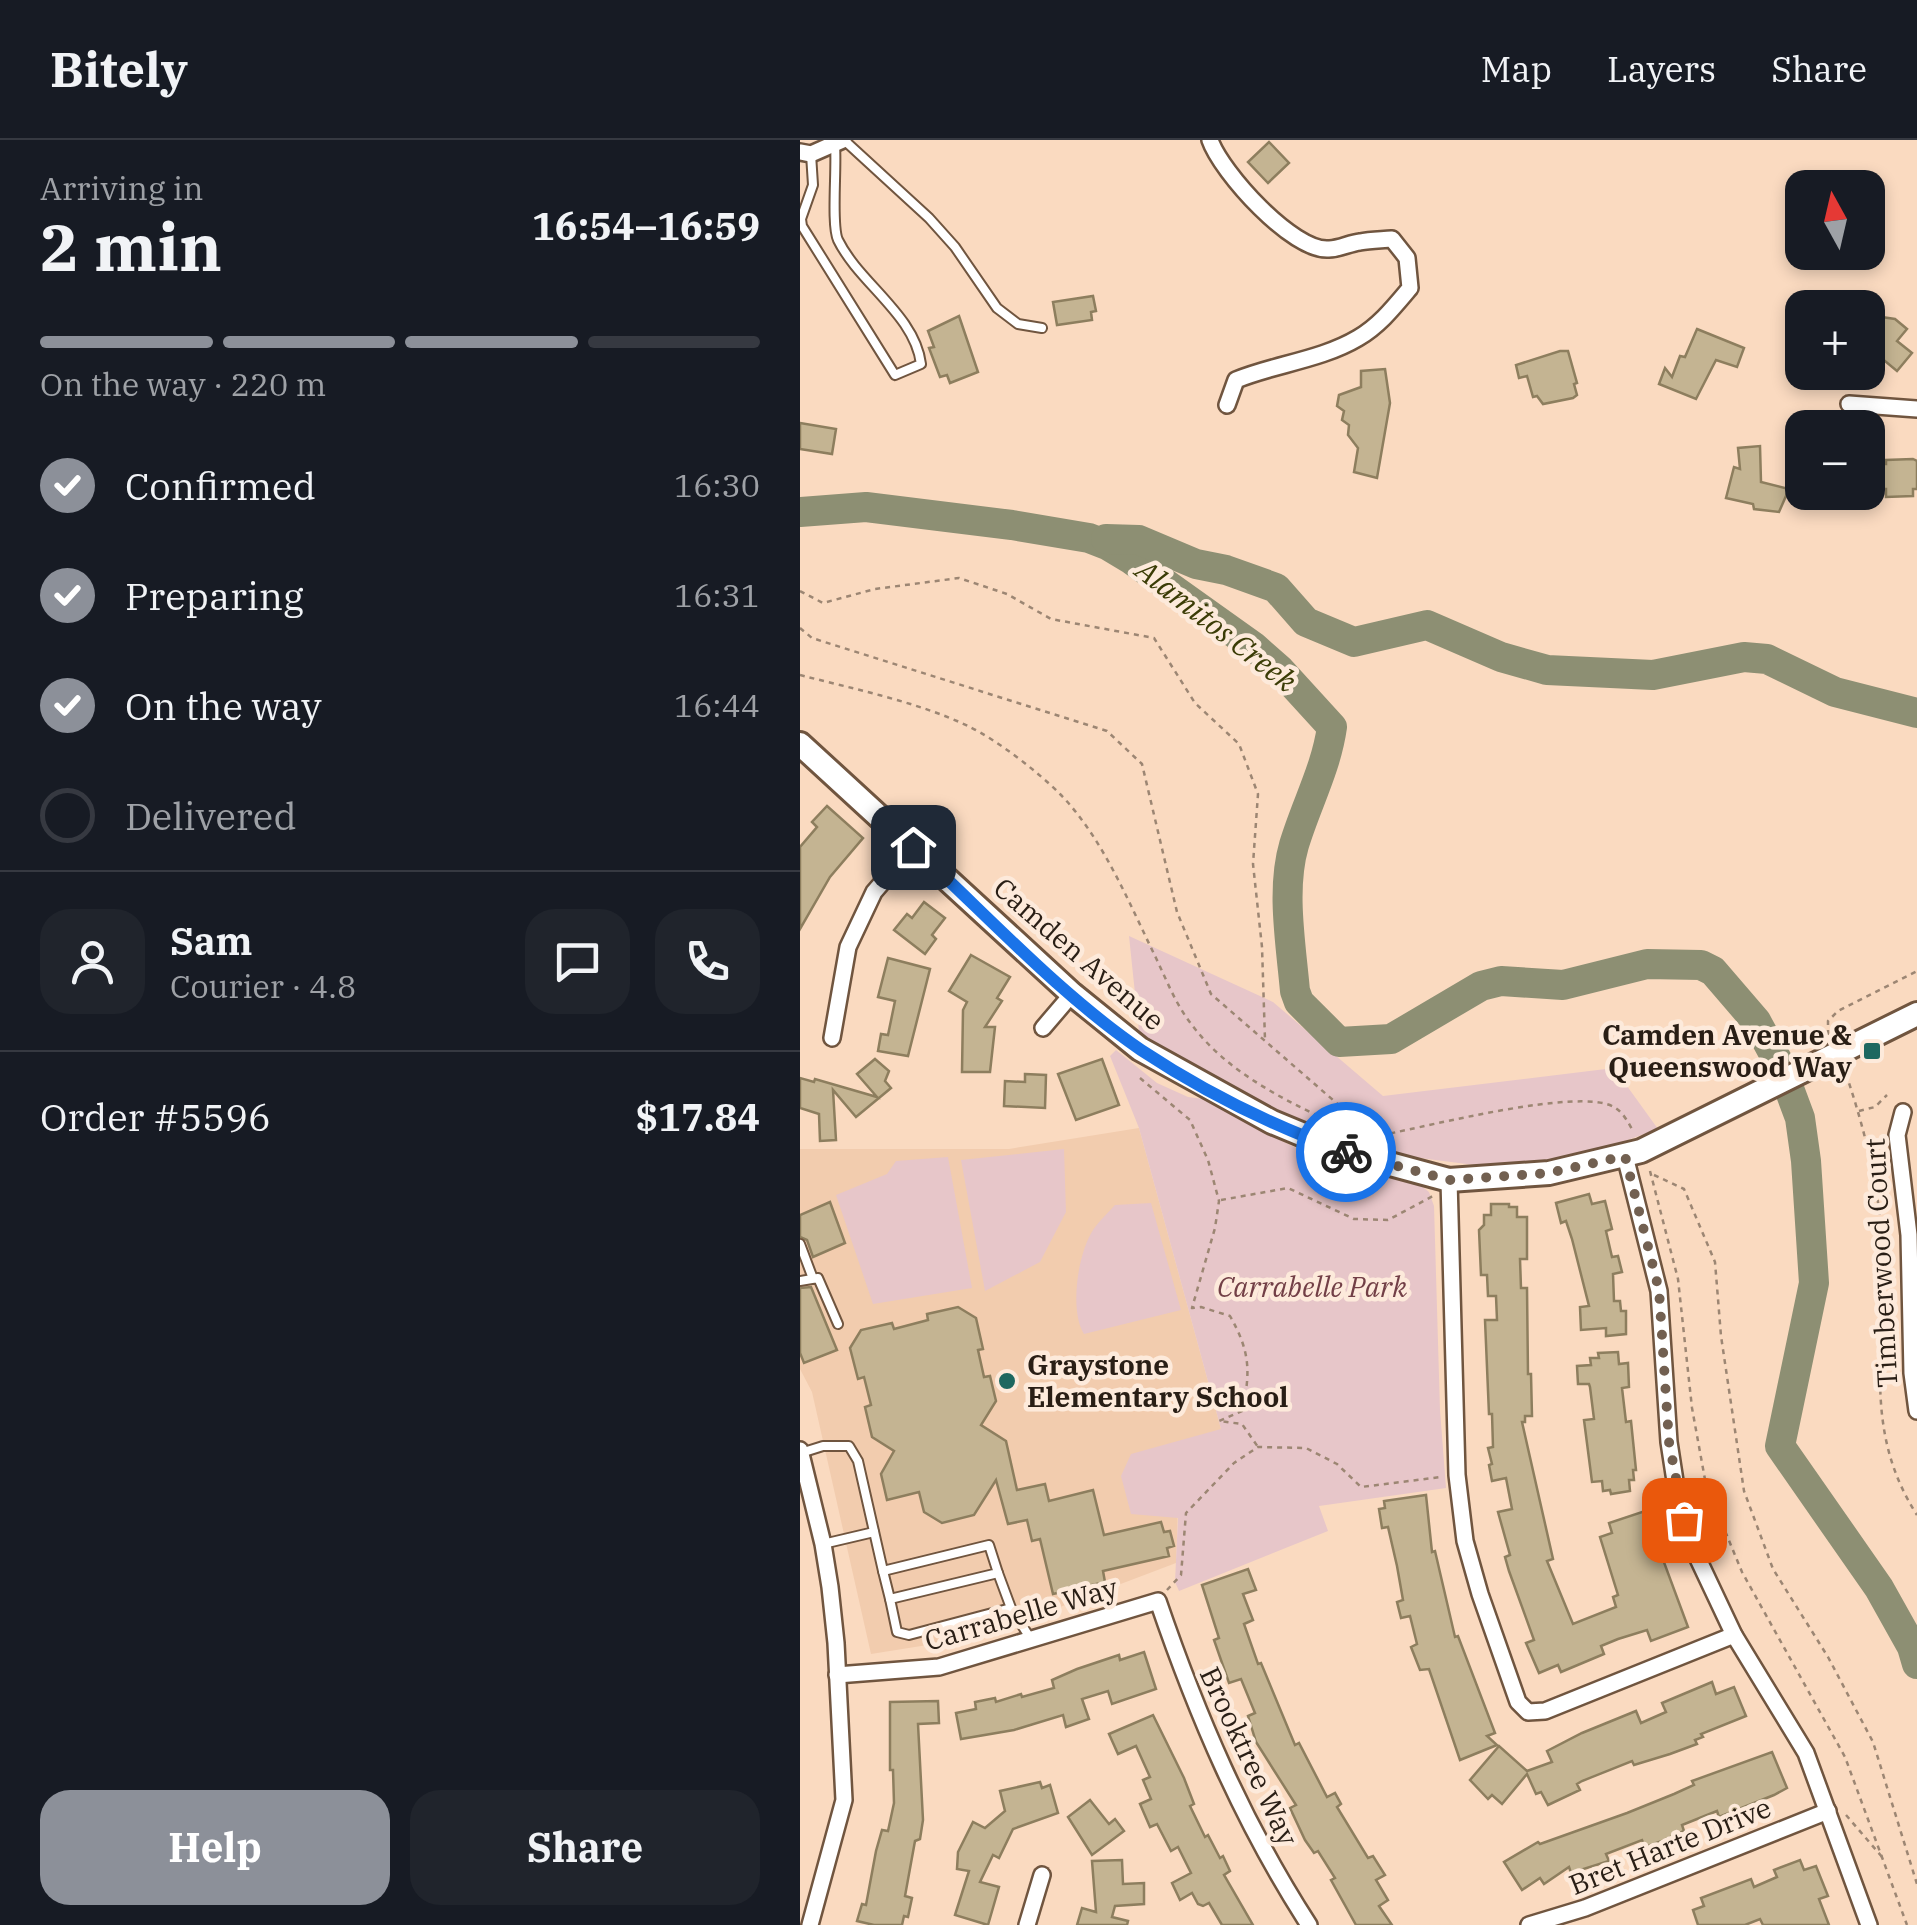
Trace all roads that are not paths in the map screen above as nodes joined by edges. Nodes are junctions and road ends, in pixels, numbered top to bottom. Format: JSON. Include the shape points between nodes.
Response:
{"nodes":[{"id":1,"x":1210,"y":140,"type":"edge"},
{"id":2,"x":840,"y":142,"type":"edge"},
{"id":3,"x":806,"y":153,"type":"edge"},
{"id":4,"x":1042,"y":328,"type":"dead end"},
{"id":5,"x":1849,"y":404,"type":"dead end"},
{"id":6,"x":1227,"y":405,"type":"dead end"},
{"id":7,"x":1917,"y":409,"type":"edge"},
{"id":8,"x":800,"y":744,"type":"edge"},
{"id":9,"x":913,"y":847,"type":"junction"},
{"id":10,"x":1072,"y":994,"type":"junction"},
{"id":11,"x":1917,"y":1014,"type":"edge"},
{"id":12,"x":1043,"y":1028,"type":"dead end"},
{"id":13,"x":832,"y":1038,"type":"dead end"},
{"id":14,"x":1902,"y":1112,"type":"dead end"},
{"id":15,"x":1630,"y":1146,"type":"junction"},
{"id":16,"x":1449,"y":1180,"type":"junction"},
{"id":17,"x":800,"y":1244,"type":"edge"},
{"id":18,"x":812,"y":1276,"type":"junction"},
{"id":19,"x":800,"y":1281,"type":"edge"},
{"id":20,"x":838,"y":1324,"type":"dead end"},
{"id":21,"x":1917,"y":1411,"type":"edge"},
{"id":22,"x":800,"y":1451,"type":"edge"},
{"id":23,"x":806,"y":1500,"type":"edge"},
{"id":24,"x":874,"y":1532,"type":"junction"},
{"id":25,"x":823,"y":1544,"type":"junction"},
{"id":26,"x":884,"y":1570,"type":"junction"},
{"id":27,"x":998,"y":1573,"type":"junction"},
{"id":28,"x":890,"y":1599,"type":"junction"},
{"id":29,"x":1158,"y":1601,"type":"joint"},
{"id":30,"x":1011,"y":1608,"type":"junction"},
{"id":31,"x":1734,"y":1636,"type":"junction"},
{"id":32,"x":1032,"y":1640,"type":"junction"},
{"id":33,"x":837,"y":1676,"type":"junction"},
{"id":34,"x":1828,"y":1810,"type":"junction"},
{"id":35,"x":1042,"y":1875,"type":"dead end"},
{"id":36,"x":810,"y":1925,"type":"edge"},
{"id":37,"x":1027,"y":1925,"type":"edge"},
{"id":38,"x":1308,"y":1925,"type":"edge"},
{"id":39,"x":1530,"y":1925,"type":"edge"},
{"id":40,"x":1869,"y":1925,"type":"edge"}],
"edges":[{"from":1,"to":6,"type":"street","via":[[1243,187],[1300,241],[1326,250],[1392,239],[1407,258],[1410,288],[1358,338],[1236,380]]},
{"from":2,"to":3,"type":"street"},
{"from":2,"to":3,"type":"lane","via":[[834,228],[919,350],[921,364],[910,371],[895,375],[802,226],[812,185]]},
{"from":2,"to":4,"type":"lane","via":[[929,218],[998,308],[1018,324]]},
{"from":5,"to":7,"type":"street"},
{"from":8,"to":9,"type":"street","name":"Camden Avenue"},
{"from":9,"to":10,"type":"street","name":"Camden Avenue"},
{"from":9,"to":13,"type":"street","via":[[874,892],[848,946]]},
{"from":10,"to":12,"type":"street"},
{"from":10,"to":16,"type":"street","name":"Camden Avenue","via":[[1140,1049],[1272,1122],[1342,1151]]},
{"from":11,"to":15,"type":"street","name":"Camden Avenue","via":[[1830,1052],[1690,1129]]},
{"from":14,"to":21,"type":"street","name":"Timberwood Court","via":[[1897,1136]]},
{"from":15,"to":16,"type":"street","name":"Camden Avenue","via":[[1549,1173]]},
{"from":15,"to":31,"type":"street","via":[[1659,1290],[1677,1494],[1692,1546]]},
{"from":16,"to":31,"type":"street","via":[[1457,1475],[1465,1541],[1518,1702],[1528,1712],[1545,1711]]},
{"from":17,"to":18,"type":"lane"},
{"from":18,"to":19,"type":"lane"},
{"from":18,"to":20,"type":"lane"},
{"from":22,"to":23,"type":"street"},
{"from":22,"to":24,"type":"lane","via":[[848,1446],[858,1461]]},
{"from":23,"to":25,"type":"street"},
{"from":24,"to":25,"type":"lane"},
{"from":24,"to":26,"type":"lane"},
{"from":25,"to":33,"type":"street"},
{"from":26,"to":27,"type":"lane","via":[[989,1545]]},
{"from":26,"to":28,"type":"lane"},
{"from":27,"to":28,"type":"lane"},
{"from":27,"to":30,"type":"lane"},
{"from":28,"to":30,"type":"lane","via":[[898,1632],[909,1634]]},
{"from":29,"to":32,"type":"street","name":"Carrabelle Way"},
{"from":29,"to":38,"type":"street","name":"Brooktree Way","via":[[1228,1784]]},
{"from":30,"to":32,"type":"lane"},
{"from":31,"to":34,"type":"street","via":[[1806,1752]]},
{"from":32,"to":33,"type":"street","name":"Carrabelle Way","via":[[939,1666]]},
{"from":33,"to":36,"type":"street","via":[[844,1800]]},
{"from":34,"to":39,"type":"street","name":"Bret Harte Drive"},
{"from":34,"to":40,"type":"street"},
{"from":35,"to":37,"type":"street"}]}
